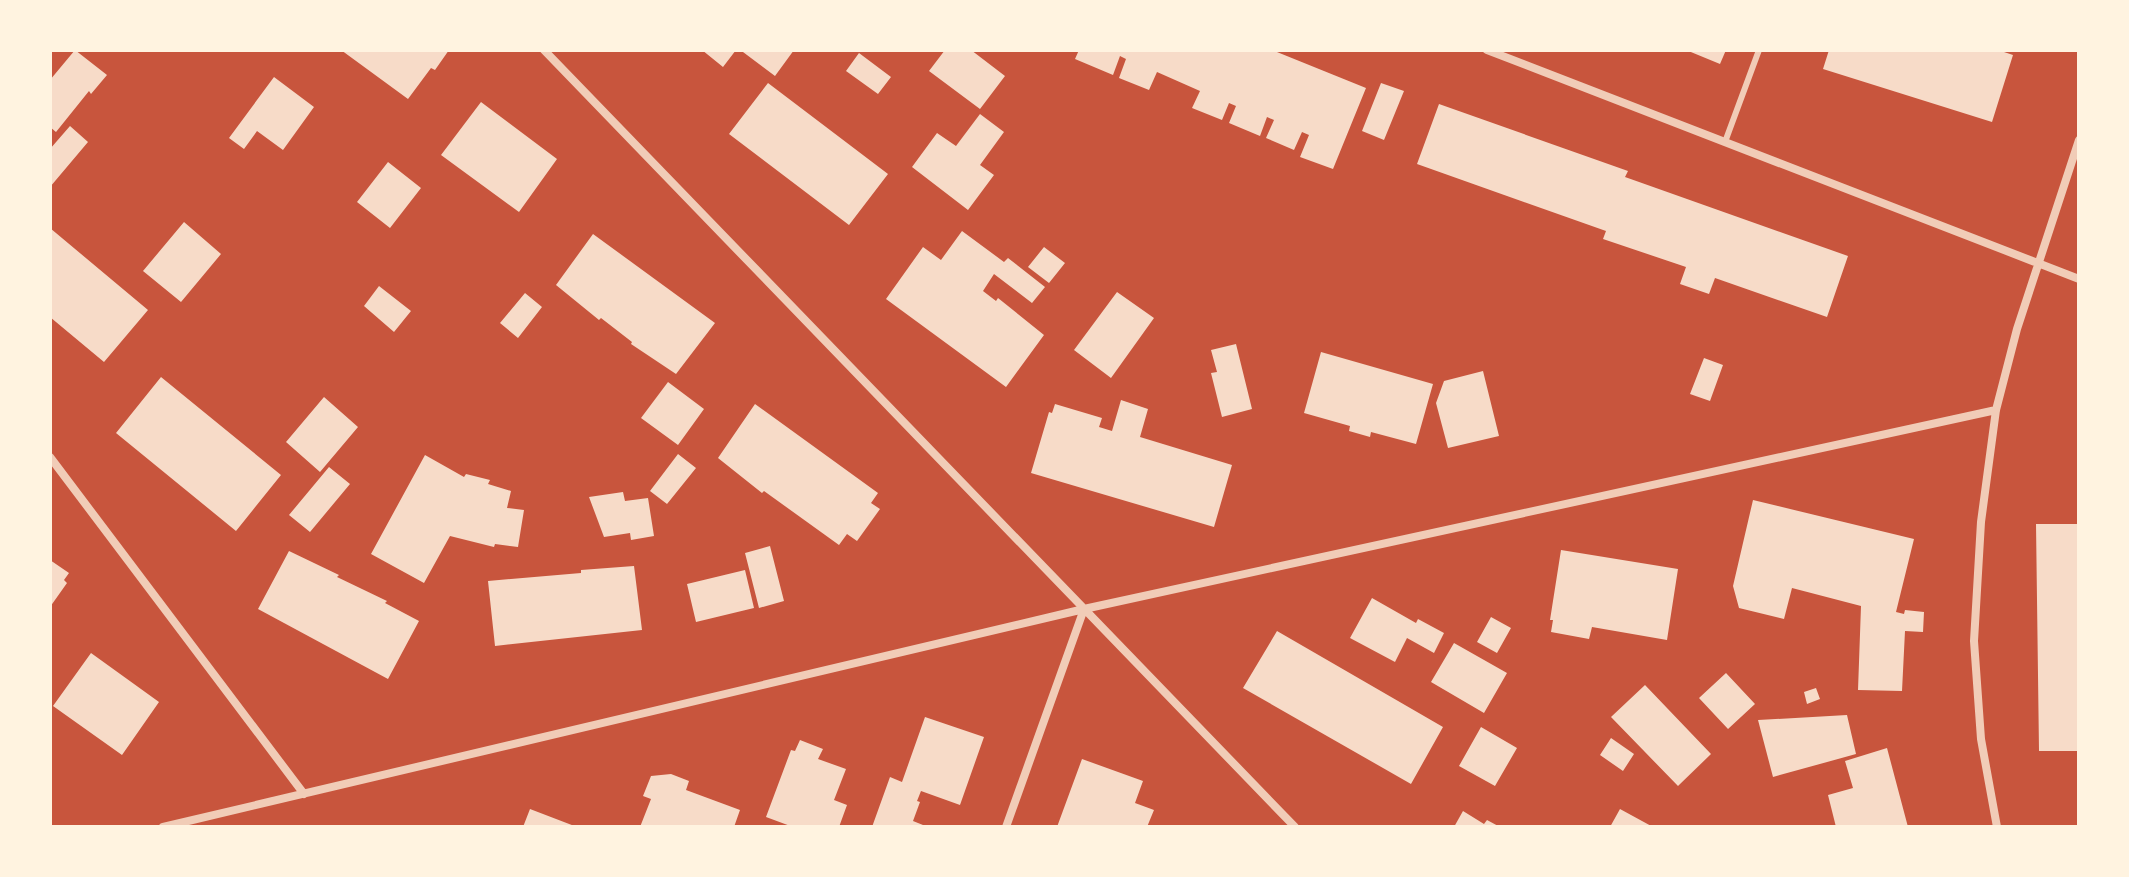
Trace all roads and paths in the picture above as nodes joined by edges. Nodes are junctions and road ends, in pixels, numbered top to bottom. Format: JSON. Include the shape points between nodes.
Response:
{"nodes":[{"id":1,"x":544,"y":50,"type":"edge"},
{"id":2,"x":1487,"y":50,"type":"edge"},
{"id":3,"x":1759,"y":50,"type":"edge"},
{"id":4,"x":2079,"y":140,"type":"edge"},
{"id":5,"x":1725,"y":142,"type":"junction"},
{"id":6,"x":2039,"y":264,"type":"junction"},
{"id":7,"x":2079,"y":279,"type":"edge"},
{"id":8,"x":1996,"y":410,"type":"junction"},
{"id":9,"x":50,"y":457,"type":"edge"},
{"id":10,"x":1084,"y":609,"type":"junction"},
{"id":11,"x":304,"y":794,"type":"junction"},
{"id":12,"x":163,"y":827,"type":"edge"},
{"id":13,"x":1006,"y":827,"type":"edge"},
{"id":14,"x":1295,"y":827,"type":"edge"},
{"id":15,"x":1997,"y":827,"type":"edge"}],
"edges":[{"from":1,"to":10,"type":"street"},
{"from":2,"to":5,"type":"street"},
{"from":3,"to":5,"type":"lane"},
{"from":4,"to":6,"type":"street"},
{"from":5,"to":6,"type":"street"},
{"from":6,"to":7,"type":"street"},
{"from":6,"to":8,"type":"street"},
{"from":8,"to":10,"type":"street"},
{"from":8,"to":15,"type":"street","via":[[1981,522],[1974,641],[1981,739]]},
{"from":9,"to":11,"type":"street"},
{"from":10,"to":11,"type":"street"},
{"from":10,"to":13,"type":"street"},
{"from":10,"to":14,"type":"street"},
{"from":11,"to":12,"type":"street"}]}
